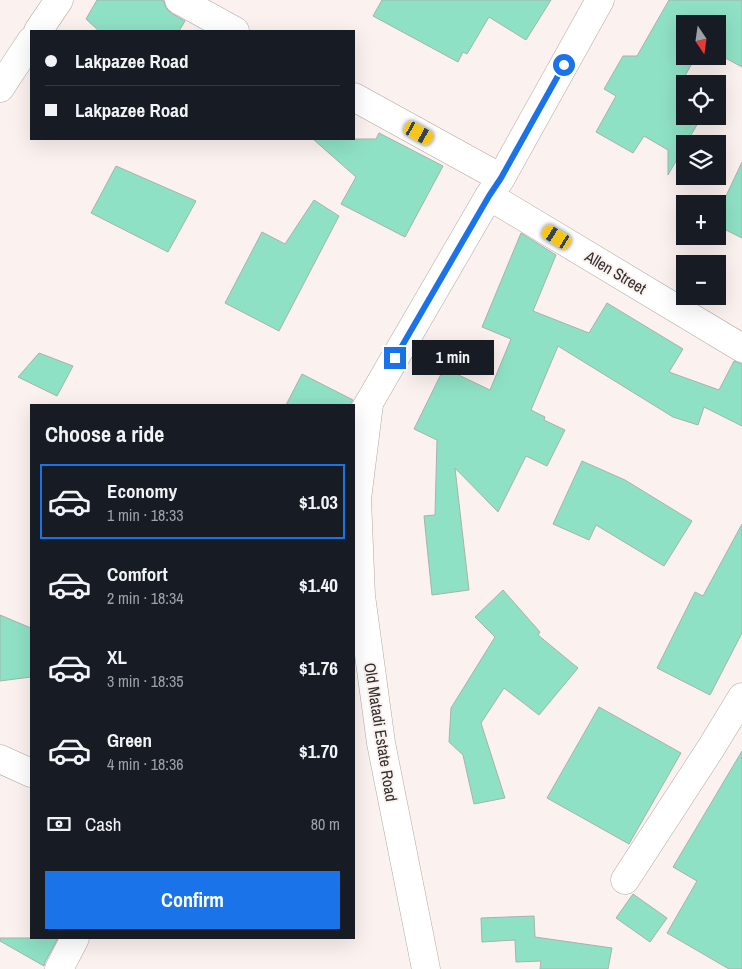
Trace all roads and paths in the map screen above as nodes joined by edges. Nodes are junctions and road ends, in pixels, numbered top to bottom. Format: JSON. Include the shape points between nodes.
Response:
{"nodes":[{"id":1,"x":59,"y":0,"type":"edge"},
{"id":2,"x":179,"y":0,"type":"edge"},
{"id":3,"x":600,"y":0,"type":"edge"},
{"id":4,"x":39,"y":30,"type":"edge"},
{"id":5,"x":233,"y":30,"type":"edge"},
{"id":6,"x":30,"y":43,"type":"edge"},
{"id":7,"x":0,"y":88,"type":"edge"},
{"id":8,"x":355,"y":98,"type":"edge"},
{"id":9,"x":495,"y":187,"type":"junction"},
{"id":10,"x":742,"y":348,"type":"edge"},
{"id":11,"x":368,"y":404,"type":"junction"},
{"id":12,"x":355,"y":428,"type":"edge"},
{"id":13,"x":742,"y":697,"type":"edge"},
{"id":14,"x":0,"y":759,"type":"edge"},
{"id":15,"x":30,"y":773,"type":"edge"},
{"id":16,"x":625,"y":880,"type":"dead end"},
{"id":17,"x":74,"y":939,"type":"edge"},
{"id":18,"x":59,"y":969,"type":"edge"},
{"id":19,"x":426,"y":969,"type":"edge"}],
"edges":[{"from":1,"to":4,"type":"street"},
{"from":2,"to":5,"type":"street"},
{"from":3,"to":9,"type":"street"},
{"from":6,"to":7,"type":"street"},
{"from":8,"to":9,"type":"street","name":"Allen Street"},
{"from":9,"to":10,"type":"street","name":"Allen Street"},
{"from":9,"to":11,"type":"street"},
{"from":11,"to":12,"type":"street"},
{"from":11,"to":19,"type":"street","name":"Old Matadi Estate Road","via":[[357,499],[361,596],[381,743]]},
{"from":13,"to":16,"type":"street"},
{"from":14,"to":15,"type":"street"},
{"from":17,"to":18,"type":"street"}]}
